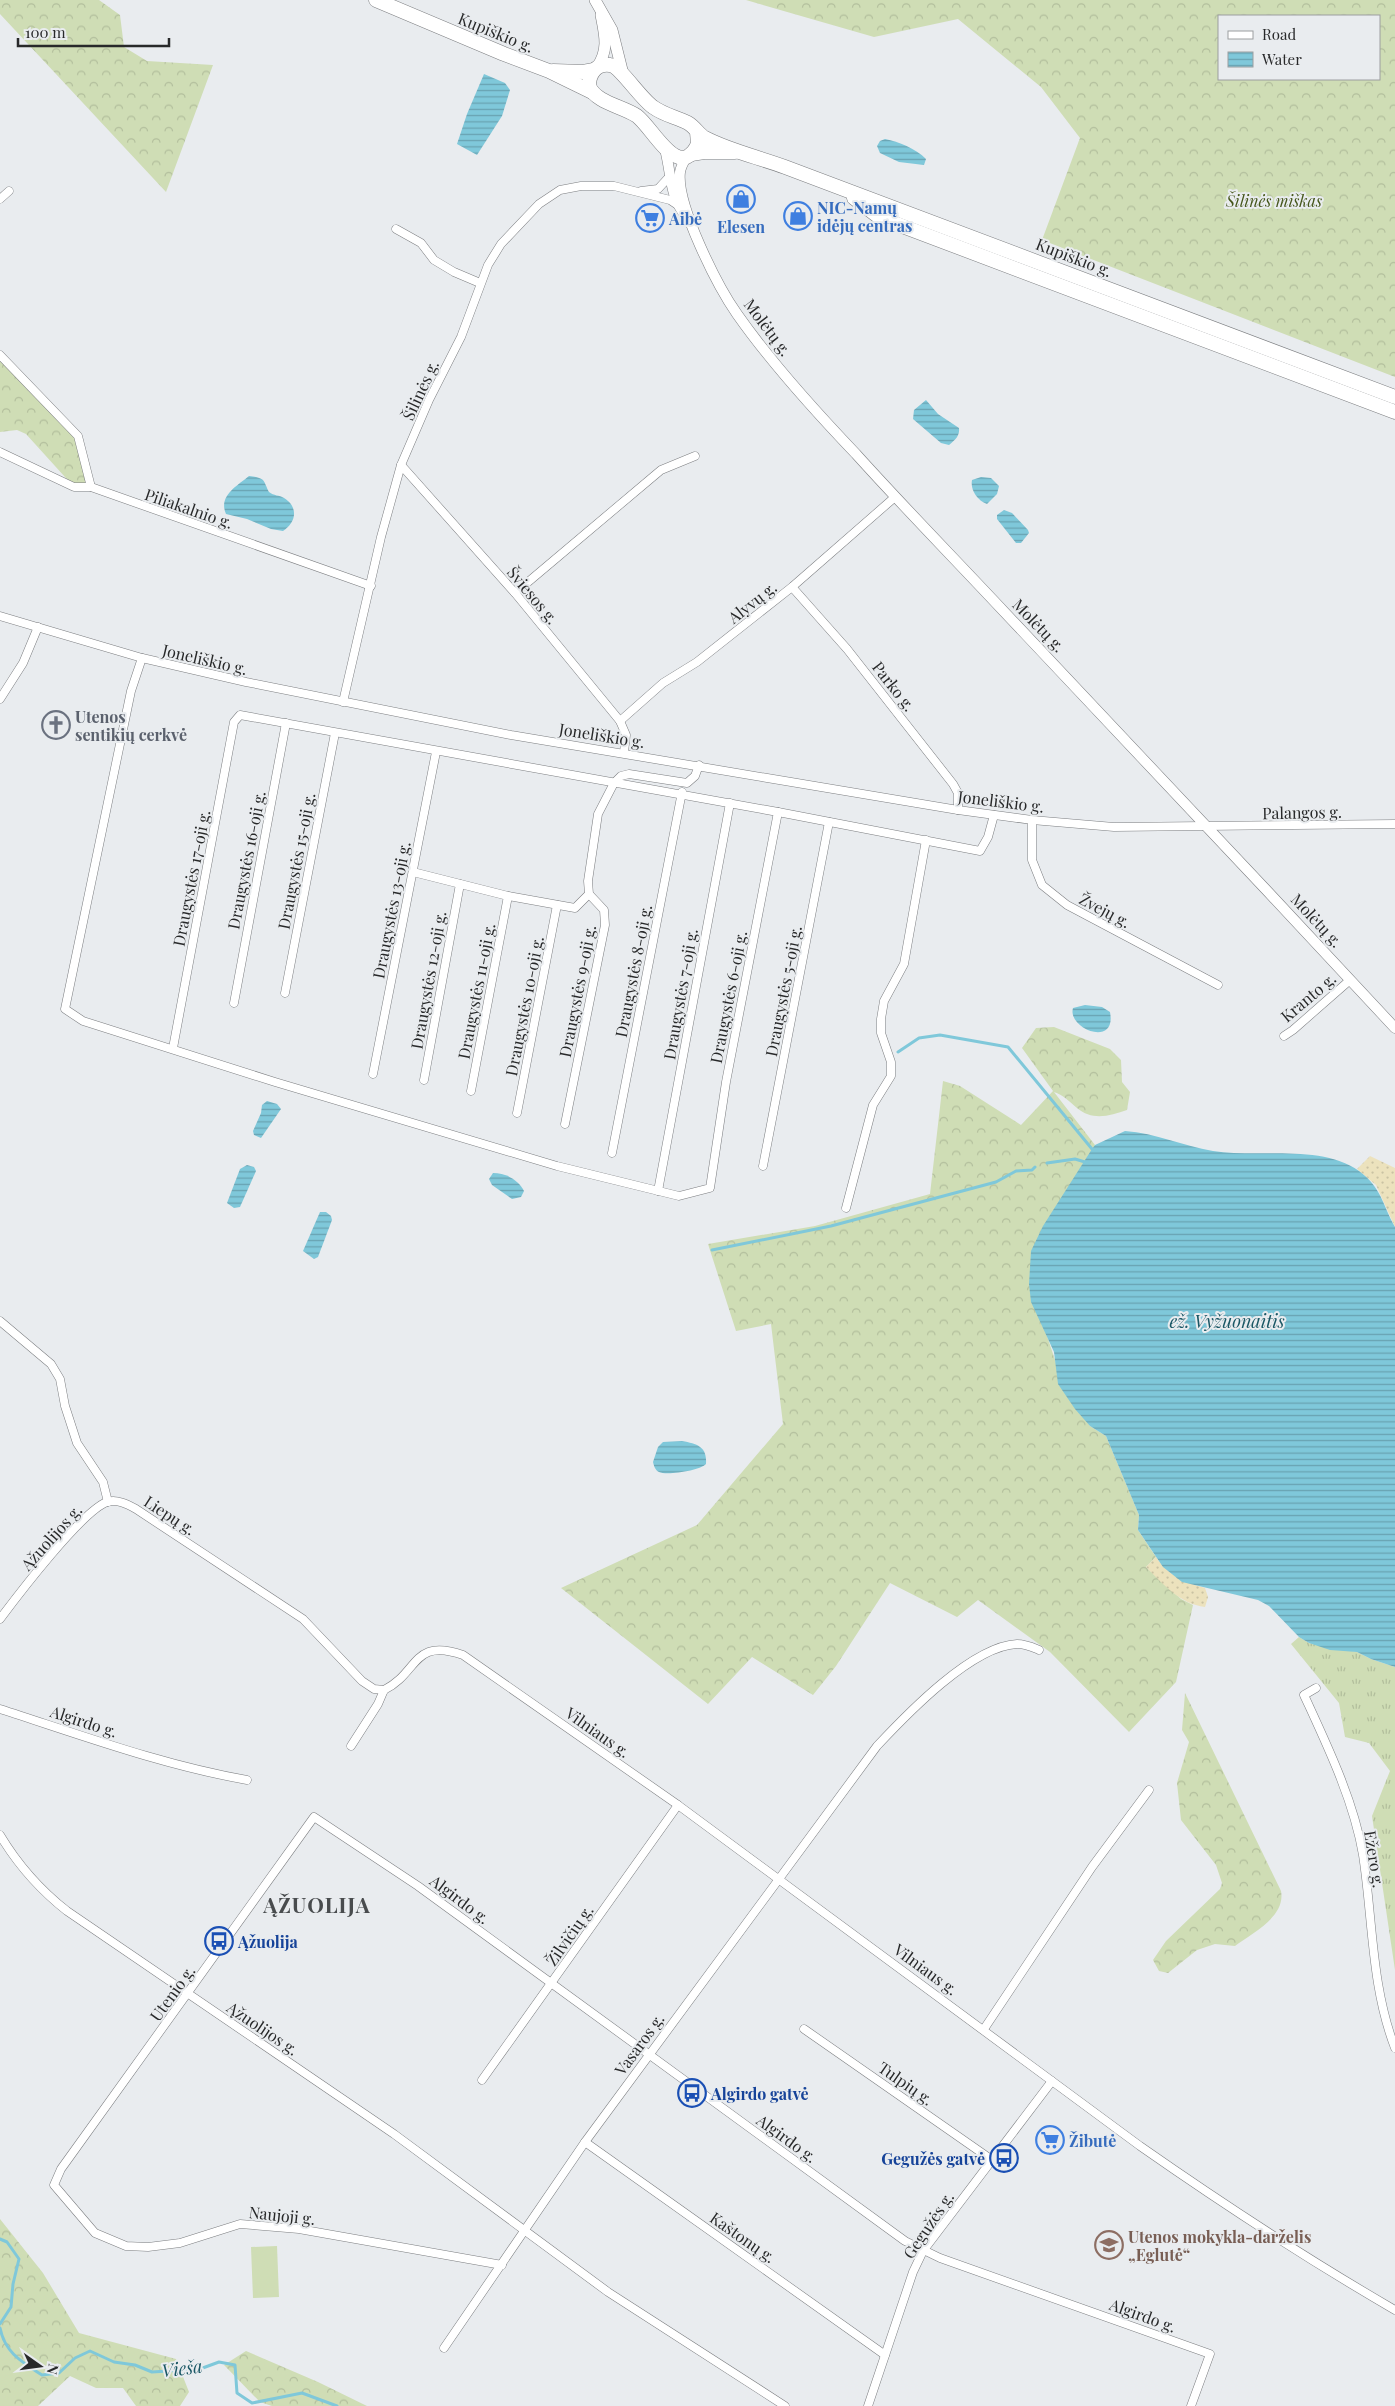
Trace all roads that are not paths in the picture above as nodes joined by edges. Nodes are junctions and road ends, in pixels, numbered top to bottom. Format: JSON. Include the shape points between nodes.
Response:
{"nodes":[{"id":1,"x":376,"y":0,"type":"edge"},
{"id":2,"x":597,"y":4,"type":"edge"},
{"id":3,"x":596,"y":68,"type":"junction"},
{"id":4,"x":549,"y":71,"type":"junction"},
{"id":5,"x":623,"y":74,"type":"junction"},
{"id":6,"x":592,"y":92,"type":"junction"},
{"id":7,"x":697,"y":132,"type":"junction"},
{"id":8,"x":665,"y":149,"type":"junction"},
{"id":9,"x":739,"y":152,"type":"junction"},
{"id":10,"x":689,"y":155,"type":"junction"},
{"id":11,"x":669,"y":177,"type":"junction"},
{"id":12,"x":841,"y":188,"type":"junction"},
{"id":13,"x":631,"y":190,"type":"junction"},
{"id":14,"x":9,"y":191,"type":"dead end"},
{"id":15,"x":0,"y":199,"type":"edge"},
{"id":16,"x":676,"y":204,"type":"junction"},
{"id":17,"x":690,"y":222,"type":"junction"},
{"id":18,"x":396,"y":229,"type":"dead end"},
{"id":19,"x":480,"y":283,"type":"junction"},
{"id":20,"x":0,"y":354,"type":"edge"},
{"id":21,"x":1395,"y":397,"type":"edge"},
{"id":22,"x":1395,"y":412,"type":"edge"},
{"id":23,"x":0,"y":452,"type":"edge"},
{"id":24,"x":695,"y":456,"type":"dead end"},
{"id":25,"x":401,"y":465,"type":"junction"},
{"id":26,"x":91,"y":488,"type":"junction"},
{"id":27,"x":896,"y":497,"type":"junction"},
{"id":28,"x":371,"y":586,"type":"junction"},
{"id":29,"x":792,"y":587,"type":"junction"},
{"id":30,"x":515,"y":593,"type":"junction"},
{"id":31,"x":0,"y":616,"type":"edge"},
{"id":32,"x":38,"y":627,"type":"junction"},
{"id":33,"x":142,"y":658,"type":"junction"},
{"id":34,"x":0,"y":699,"type":"edge"},
{"id":35,"x":343,"y":702,"type":"junction"},
{"id":36,"x":620,"y":721,"type":"junction"},
{"id":37,"x":286,"y":724,"type":"junction"},
{"id":38,"x":336,"y":733,"type":"junction"},
{"id":39,"x":436,"y":752,"type":"junction"},
{"id":40,"x":624,"y":752,"type":"junction"},
{"id":41,"x":699,"y":766,"type":"junction"},
{"id":42,"x":614,"y":783,"type":"junction"},
{"id":43,"x":687,"y":783,"type":"junction"},
{"id":44,"x":680,"y":794,"type":"junction"},
{"id":45,"x":730,"y":803,"type":"junction"},
{"id":46,"x":958,"y":810,"type":"junction"},
{"id":47,"x":778,"y":812,"type":"junction"},
{"id":48,"x":994,"y":815,"type":"junction"},
{"id":49,"x":1032,"y":820,"type":"junction"},
{"id":50,"x":829,"y":822,"type":"junction"},
{"id":51,"x":1395,"y":824,"type":"edge"},
{"id":52,"x":1209,"y":827,"type":"junction"},
{"id":53,"x":926,"y":840,"type":"junction"},
{"id":54,"x":412,"y":872,"type":"junction"},
{"id":55,"x":460,"y":884,"type":"junction"},
{"id":56,"x":589,"y":894,"type":"junction"},
{"id":57,"x":508,"y":896,"type":"junction"},
{"id":58,"x":557,"y":905,"type":"junction"},
{"id":59,"x":1350,"y":980,"type":"junction"},
{"id":60,"x":1218,"y":985,"type":"dead end"},
{"id":61,"x":284,"y":994,"type":"dead end"},
{"id":62,"x":234,"y":1003,"type":"dead end"},
{"id":63,"x":1395,"y":1028,"type":"edge"},
{"id":64,"x":1284,"y":1036,"type":"dead end"},
{"id":65,"x":173,"y":1048,"type":"junction"},
{"id":66,"x":373,"y":1074,"type":"dead end"},
{"id":67,"x":424,"y":1080,"type":"dead end"},
{"id":68,"x":471,"y":1091,"type":"dead end"},
{"id":69,"x":517,"y":1113,"type":"dead end"},
{"id":70,"x":565,"y":1124,"type":"dead end"},
{"id":71,"x":612,"y":1153,"type":"dead end"},
{"id":72,"x":763,"y":1166,"type":"dead end"},
{"id":73,"x":658,"y":1191,"type":"junction"},
{"id":74,"x":846,"y":1208,"type":"dead end"},
{"id":75,"x":0,"y":1321,"type":"edge"},
{"id":76,"x":108,"y":1502,"type":"junction"},
{"id":77,"x":0,"y":1619,"type":"edge"},
{"id":78,"x":1039,"y":1650,"type":"dead end"},
{"id":79,"x":1316,"y":1688,"type":"dead end"},
{"id":80,"x":384,"y":1690,"type":"junction"},
{"id":81,"x":0,"y":1709,"type":"edge"},
{"id":82,"x":351,"y":1746,"type":"dead end"},
{"id":83,"x":247,"y":1780,"type":"dead end"},
{"id":84,"x":1150,"y":1790,"type":"dead end"},
{"id":85,"x":678,"y":1805,"type":"junction"},
{"id":86,"x":314,"y":1817,"type":"joint"},
{"id":87,"x":0,"y":1835,"type":"edge"},
{"id":88,"x":779,"y":1879,"type":"junction"},
{"id":89,"x":551,"y":1984,"type":"junction"},
{"id":90,"x":188,"y":1994,"type":"junction"},
{"id":91,"x":804,"y":2029,"type":"dead end"},
{"id":92,"x":984,"y":2029,"type":"junction"},
{"id":93,"x":1395,"y":2048,"type":"edge"},
{"id":94,"x":649,"y":2054,"type":"junction"},
{"id":95,"x":482,"y":2080,"type":"dead end"},
{"id":96,"x":1052,"y":2081,"type":"junction"},
{"id":97,"x":585,"y":2142,"type":"junction"},
{"id":98,"x":992,"y":2160,"type":"junction"},
{"id":99,"x":54,"y":2185,"type":"joint"},
{"id":100,"x":524,"y":2229,"type":"junction"},
{"id":101,"x":923,"y":2251,"type":"junction"},
{"id":102,"x":502,"y":2265,"type":"junction"},
{"id":103,"x":1395,"y":2310,"type":"edge"},
{"id":104,"x":444,"y":2348,"type":"dead end"},
{"id":105,"x":885,"y":2354,"type":"junction"},
{"id":106,"x":785,"y":2406,"type":"edge"},
{"id":107,"x":868,"y":2406,"type":"edge"},
{"id":108,"x":1191,"y":2406,"type":"edge"}],
"edges":[{"from":1,"to":4,"type":"highway","name":"Kupiškio g."},
{"from":2,"to":3,"type":"main road","via":[[606,48]]},
{"from":2,"to":5,"type":"main road","via":[[612,30]]},
{"from":3,"to":4,"type":"highway","name":"Kupiškio g.","via":[[583,72]]},
{"from":3,"to":5,"type":"highway","name":"Kupiškio g.","via":[[612,65]]},
{"from":3,"to":6,"type":"highway","via":[[589,80]]},
{"from":4,"to":6,"type":"highway","name":"Kupiškio g."},
{"from":5,"to":7,"type":"highway","name":"Kupiškio g.","via":[[650,105],[687,123]]},
{"from":6,"to":8,"type":"highway","name":"Kupiškio g.","via":[[638,117]]},
{"from":7,"to":9,"type":"highway","name":"Kupiškio g."},
{"from":7,"to":10,"type":"highway","via":[[698,144]]},
{"from":8,"to":10,"type":"highway","via":[[675,157]]},
{"from":8,"to":11,"type":"street","name":"Molėtų g."},
{"from":9,"to":10,"type":"highway","name":"Kupiškio g."},
{"from":9,"to":12,"type":"highway","name":"Kupiškio g."},
{"from":10,"to":17,"type":"street","name":"Molėtų g.","via":[[682,165],[680,181]]},
{"from":11,"to":13,"type":"street","name":"Šilinės g.","via":[[658,189]]},
{"from":11,"to":16,"type":"street","name":"Molėtų g."},
{"from":12,"to":21,"type":"highway","name":"Kupiškio g."},
{"from":12,"to":22,"type":"highway","via":[[879,217]]},
{"from":13,"to":16,"type":"street","name":"Šilinės g."},
{"from":13,"to":19,"type":"street","name":"Šilinės g.","via":[[614,186],[560,190],[539,204],[501,244]]},
{"from":14,"to":15,"type":"street"},
{"from":16,"to":17,"type":"street","name":"Molėtų g."},
{"from":17,"to":27,"type":"street","name":"Molėtų g.","via":[[720,286],[741,320],[814,409]]},
{"from":18,"to":19,"type":"street","via":[[421,243],[434,260]]},
{"from":19,"to":25,"type":"street","name":"Šilinės g.","via":[[461,337]]},
{"from":20,"to":26,"type":"street","via":[[78,436]]},
{"from":23,"to":26,"type":"street","name":"Piliakalnio g.","via":[[74,488]]},
{"from":24,"to":30,"type":"street","via":[[661,470]]},
{"from":25,"to":28,"type":"street","name":"Šilinės g."},
{"from":25,"to":30,"type":"street","name":"Šviesos g."},
{"from":26,"to":28,"type":"street","name":"Piliakalnio g."},
{"from":27,"to":29,"type":"street","name":"Alyvų g."},
{"from":27,"to":52,"type":"street","name":"Molėtų g."},
{"from":28,"to":35,"type":"street","name":"Šilinės g."},
{"from":29,"to":36,"type":"street","name":"Alyvų g.","via":[[697,662],[663,682]]},
{"from":29,"to":46,"type":"street","name":"Parko g.","via":[[847,648],[954,784],[958,793]]},
{"from":30,"to":36,"type":"street","name":"Šviesos g."},
{"from":31,"to":32,"type":"street","name":"Joneliškio g."},
{"from":32,"to":33,"type":"street","name":"Joneliškio g."},
{"from":32,"to":34,"type":"street","via":[[22,663]]},
{"from":33,"to":35,"type":"street","name":"Joneliškio g."},
{"from":33,"to":65,"type":"street","via":[[130,691],[65,1009],[83,1021]]},
{"from":35,"to":40,"type":"street","name":"Joneliškio g.","via":[[511,735]]},
{"from":36,"to":40,"type":"street","name":"Šviesos g.","via":[[626,735]]},
{"from":37,"to":38,"type":"street"},
{"from":37,"to":62,"type":"street","name":"Draugystės 16-oji g."},
{"from":37,"to":65,"type":"street","name":"Draugystės 17-oji g.","via":[[240,715],[234,722]]},
{"from":38,"to":39,"type":"street"},
{"from":38,"to":61,"type":"street","name":"Draugystės 15-oji g."},
{"from":39,"to":42,"type":"street"},
{"from":39,"to":54,"type":"street","name":"Draugystės 13-oji g."},
{"from":40,"to":41,"type":"street","name":"Joneliškio g."},
{"from":41,"to":43,"type":"street"},
{"from":41,"to":46,"type":"street","name":"Joneliškio g."},
{"from":42,"to":43,"type":"street","via":[[629,774]]},
{"from":42,"to":44,"type":"street"},
{"from":42,"to":56,"type":"street","via":[[598,814]]},
{"from":43,"to":44,"type":"street"},
{"from":44,"to":45,"type":"street"},
{"from":44,"to":71,"type":"street","name":"Draugystės 8-oji g."},
{"from":45,"to":47,"type":"street"},
{"from":45,"to":73,"type":"street","name":"Draugystės 7-oji g."},
{"from":46,"to":48,"type":"street","name":"Joneliškio g."},
{"from":47,"to":50,"type":"street"},
{"from":47,"to":73,"type":"street","name":"Draugystės 6-oji g.","via":[[726,1082],[710,1188],[680,1196]]},
{"from":48,"to":49,"type":"street","name":"Joneliškio g."},
{"from":48,"to":53,"type":"street","via":[[988,838],[980,851]]},
{"from":49,"to":52,"type":"street","name":"Joneliškio g.","via":[[1114,827]]},
{"from":49,"to":60,"type":"street","name":"Žvejų g.","via":[[1032,860],[1042,885],[1067,906]]},
{"from":50,"to":53,"type":"street"},
{"from":50,"to":72,"type":"street","name":"Draugystės 5-oji g."},
{"from":51,"to":52,"type":"street","name":"Palangos g."},
{"from":52,"to":59,"type":"street","name":"Molėtų g."},
{"from":53,"to":74,"type":"street","via":[[904,964],[884,1001],[881,1019],[891,1076],[873,1105]]},
{"from":54,"to":55,"type":"street"},
{"from":54,"to":66,"type":"street","name":"Draugystės 13-oji g."},
{"from":55,"to":57,"type":"street"},
{"from":55,"to":67,"type":"street","name":"Draugystės 12-oji g."},
{"from":56,"to":58,"type":"street","via":[[575,908]]},
{"from":56,"to":70,"type":"street","name":"Draugystės 9-oji g.","via":[[604,910],[605,925]]},
{"from":57,"to":58,"type":"street"},
{"from":57,"to":68,"type":"street","name":"Draugystės 11-oji g."},
{"from":58,"to":69,"type":"street","name":"Draugystės 10-oji g."},
{"from":59,"to":63,"type":"street","name":"Molėtų g."},
{"from":59,"to":64,"type":"street","name":"Kranto g."},
{"from":65,"to":73,"type":"street","via":[[547,1163]]},
{"from":75,"to":76,"type":"street","via":[[51,1364],[60,1379],[78,1443],[103,1482]]},
{"from":76,"to":77,"type":"street","name":"Ąžuolijos g.","via":[[82,1520]]},
{"from":76,"to":80,"type":"street","name":"Liepų g.","via":[[119,1501],[136,1509],[304,1619],[362,1681],[374,1689]]},
{"from":78,"to":88,"type":"street","name":"Vasaros g.","via":[[1016,1644],[985,1654],[906,1714],[877,1746]]},
{"from":79,"to":93,"type":"street","name":"Ežero g.","via":[[1304,1695],[1349,1802],[1361,1847],[1379,1996]]},
{"from":80,"to":82,"type":"street"},
{"from":80,"to":85,"type":"street","name":"Vilniaus g.","via":[[424,1653],[443,1650],[463,1655]]},
{"from":81,"to":83,"type":"street","name":"Algirdo g.","via":[[156,1759]]},
{"from":84,"to":92,"type":"street","via":[[1092,1867]]},
{"from":85,"to":88,"type":"street","name":"Vilniaus g."},
{"from":85,"to":89,"type":"street","name":"Žilvičių g."},
{"from":86,"to":89,"type":"street","name":"Algirdo g.","via":[[418,1886]]},
{"from":86,"to":90,"type":"street","name":"Utenio g."},
{"from":87,"to":90,"type":"street","name":"Ąžuolijos g.","via":[[22,1869],[47,1895]]},
{"from":88,"to":92,"type":"street","name":"Vilniaus g."},
{"from":88,"to":94,"type":"street","name":"Vasaros g."},
{"from":89,"to":94,"type":"street","name":"Algirdo g."},
{"from":89,"to":95,"type":"street","name":"Žilvičių g."},
{"from":90,"to":99,"type":"street","name":"Utenio g.","via":[[61,2169]]},
{"from":90,"to":100,"type":"street","name":"Ąžuolijos g.","via":[[394,2134]]},
{"from":91,"to":98,"type":"street","name":"Tulpių g."},
{"from":92,"to":96,"type":"street","name":"Vilniaus g."},
{"from":94,"to":97,"type":"street","name":"Vasaros g."},
{"from":94,"to":101,"type":"street","name":"Algirdo g."},
{"from":96,"to":98,"type":"street","name":"Gegužės g."},
{"from":96,"to":103,"type":"street","name":"Vilniaus g.","via":[[1213,2197]]},
{"from":97,"to":100,"type":"street","name":"Vasaros g."},
{"from":97,"to":105,"type":"street","name":"Kaštonų g."},
{"from":98,"to":101,"type":"street","name":"Gegužės g."},
{"from":99,"to":102,"type":"street","name":"Naujoji g.","via":[[95,2233],[126,2246],[180,2243],[240,2224],[299,2229]]},
{"from":100,"to":102,"type":"street","name":"Vasaros g."},
{"from":100,"to":106,"type":"street","via":[[608,2292]]},
{"from":101,"to":105,"type":"street","name":"Gegužės g."},
{"from":101,"to":108,"type":"street","name":"Algirdo g.","via":[[1210,2354]]},
{"from":102,"to":104,"type":"street","name":"Vasaros g."},
{"from":105,"to":107,"type":"street","name":"Gegužės g."}]}
